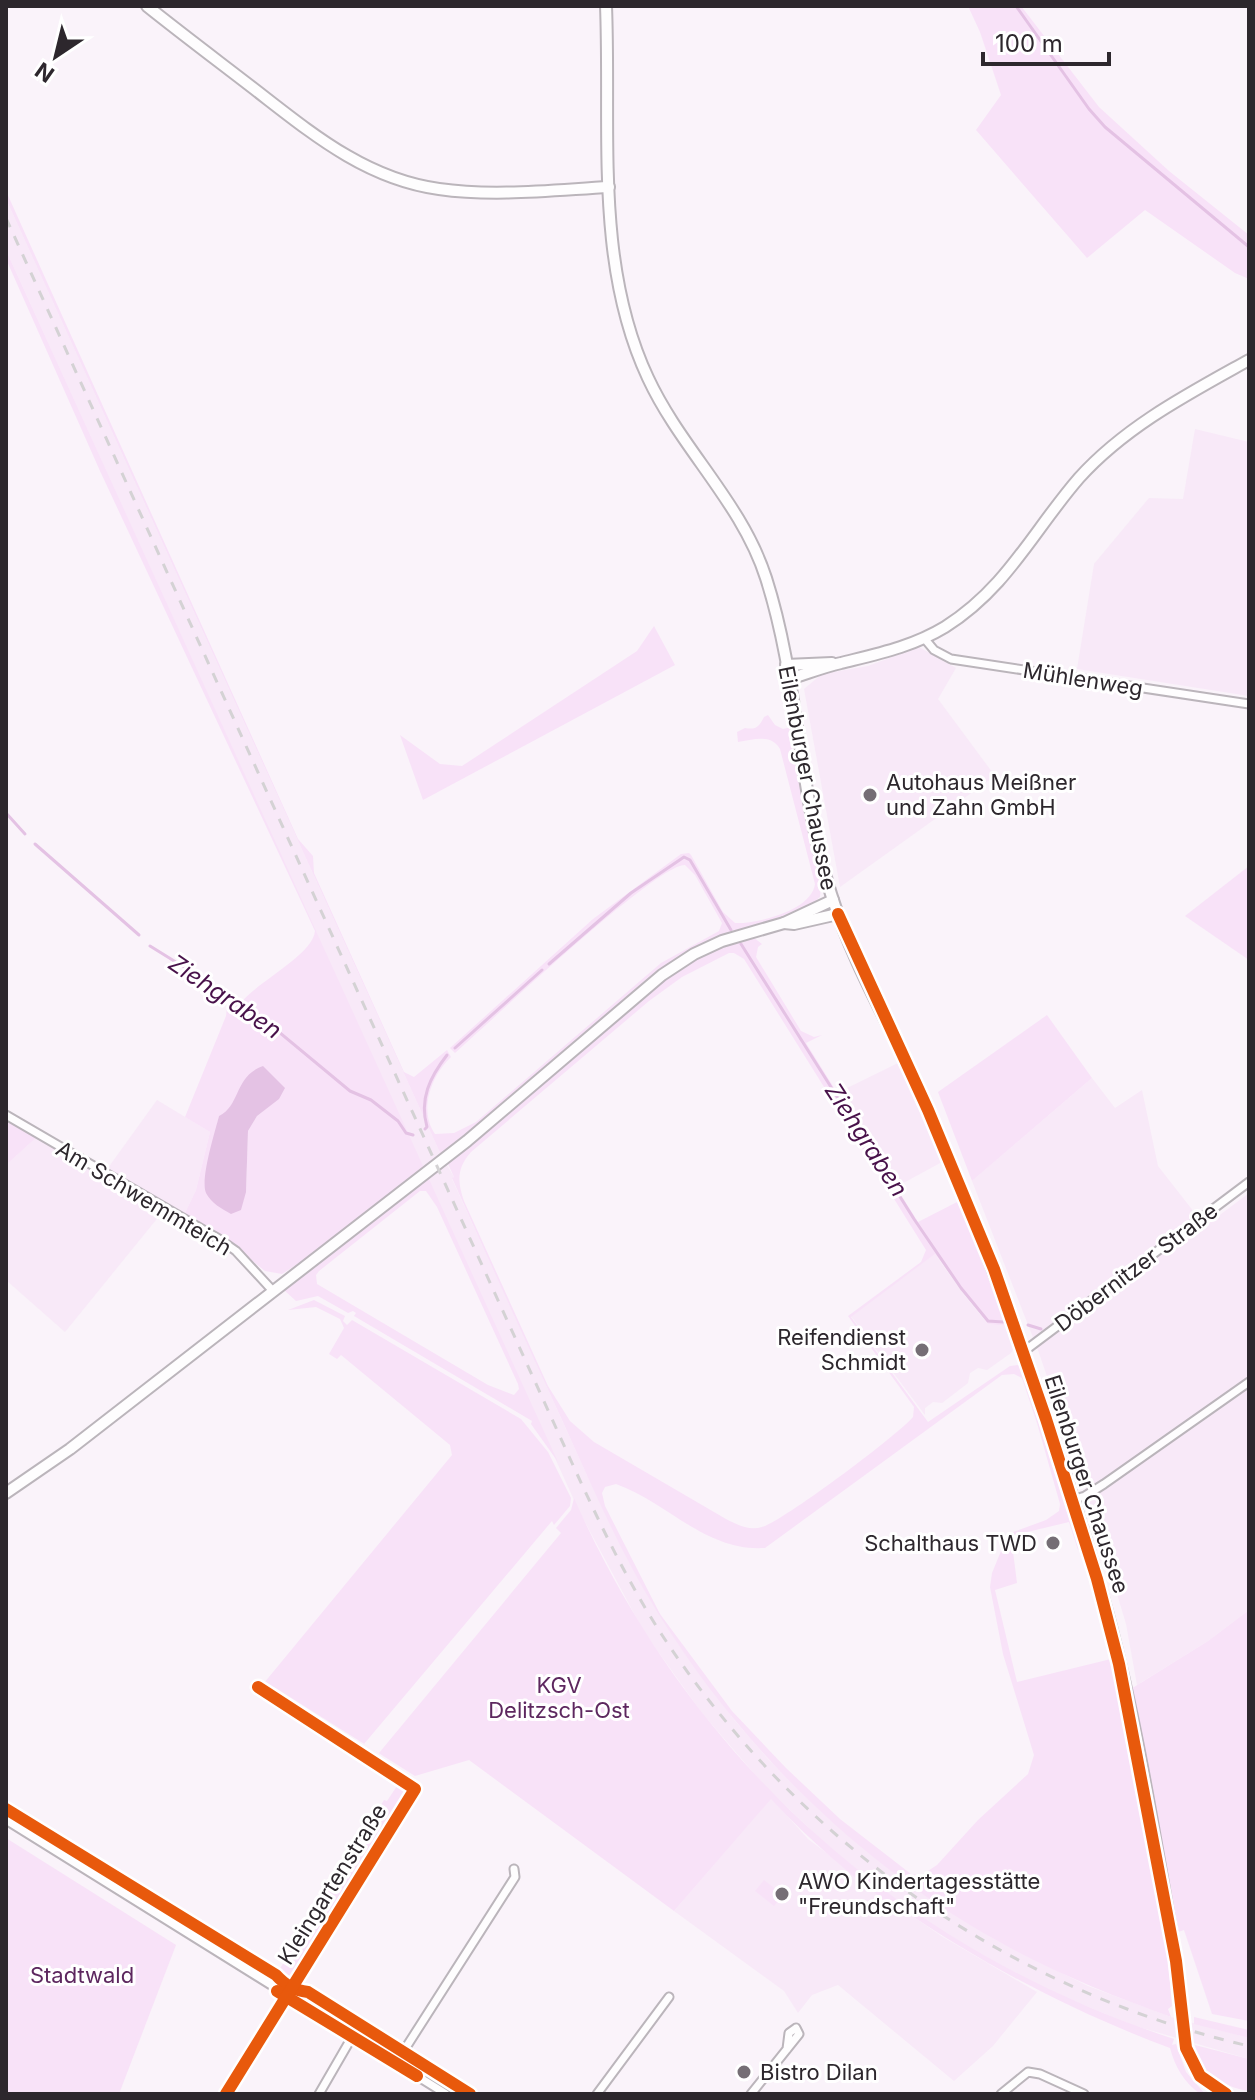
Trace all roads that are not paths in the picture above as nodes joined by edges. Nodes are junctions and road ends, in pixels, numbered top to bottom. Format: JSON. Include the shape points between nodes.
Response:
{"nodes":[{"id":1,"x":147,"y":6,"type":"edge"},
{"id":2,"x":606,"y":6,"type":"edge"},
{"id":3,"x":609,"y":187,"type":"junction"},
{"id":4,"x":1249,"y":360,"type":"edge"},
{"id":5,"x":924,"y":638,"type":"junction"},
{"id":6,"x":838,"y":663,"type":"junction"},
{"id":7,"x":786,"y":665,"type":"junction"},
{"id":8,"x":789,"y":679,"type":"junction"},
{"id":9,"x":1249,"y":704,"type":"edge"},
{"id":10,"x":833,"y":900,"type":"junction"},
{"id":11,"x":838,"y":914,"type":"junction"},
{"id":12,"x":784,"y":923,"type":"junction"},
{"id":13,"x":6,"y":1115,"type":"edge"},
{"id":14,"x":1249,"y":1182,"type":"edge"},
{"id":15,"x":273,"y":1291,"type":"junction"},
{"id":16,"x":1023,"y":1352,"type":"junction"},
{"id":17,"x":1249,"y":1382,"type":"edge"},
{"id":18,"x":6,"y":1493,"type":"edge"},
{"id":19,"x":1072,"y":1500,"type":"junction"},
{"id":20,"x":258,"y":1687,"type":"dead end"},
{"id":21,"x":6,"y":1820,"type":"edge"},
{"id":22,"x":514,"y":1869,"type":"dead end"},
{"id":23,"x":286,"y":1996,"type":"junction"},
{"id":24,"x":669,"y":1997,"type":"dead end"},
{"id":25,"x":352,"y":2037,"type":"junction"},
{"id":26,"x":787,"y":2049,"type":"dead end"},
{"id":27,"x":396,"y":2063,"type":"junction"},
{"id":28,"x":226,"y":2094,"type":"edge"},
{"id":29,"x":319,"y":2094,"type":"edge"},
{"id":30,"x":446,"y":2094,"type":"edge"},
{"id":31,"x":597,"y":2094,"type":"edge"},
{"id":32,"x":751,"y":2094,"type":"edge"},
{"id":33,"x":1001,"y":2094,"type":"edge"},
{"id":34,"x":1084,"y":2094,"type":"edge"},
{"id":35,"x":1226,"y":2094,"type":"edge"}],
"edges":[{"from":1,"to":3,"type":"main road","via":[[303,127],[383,174],[439,189],[478,192]]},
{"from":2,"to":3,"type":"main road","name":"Eilenburger Chaussee"},
{"from":3,"to":7,"type":"main road","name":"Eilenburger Chaussee","via":[[614,265],[631,335],[660,402],[735,512],[758,556]]},
{"from":4,"to":5,"type":"main road","via":[[1120,438],[1078,480],[1002,580],[963,615]]},
{"from":5,"to":6,"type":"main road"},
{"from":5,"to":9,"type":"street","name":"Mühlenweg","via":[[951,659]]},
{"from":6,"to":7,"type":"main road"},
{"from":6,"to":8,"type":"main road"},
{"from":7,"to":8,"type":"main road","name":"Eilenburger Chaussee"},
{"from":8,"to":10,"type":"main road","name":"Eilenburger Chaussee","via":[[819,853]]},
{"from":10,"to":11,"type":"main road","name":"Eilenburger Chaussee"},
{"from":10,"to":12,"type":"main road"},
{"from":11,"to":12,"type":"main road"},
{"from":11,"to":16,"type":"main road","name":"Eilenburger Chaussee","via":[[928,1110]]},
{"from":12,"to":15,"type":"main road","via":[[722,941],[671,969],[478,1131]]},
{"from":13,"to":15,"type":"street","name":"Am Schwemmteich","via":[[219,1239]]},
{"from":14,"to":16,"type":"street","name":"Döbernitzer Straße"},
{"from":15,"to":18,"type":"main road"},
{"from":16,"to":19,"type":"main road","name":"Eilenburger Chaussee"},
{"from":17,"to":19,"type":"street"},
{"from":19,"to":35,"type":"main road","name":"Eilenburger Chaussee","via":[[1106,1610],[1134,1733],[1176,1961],[1186,2048],[1200,2076]]},
{"from":20,"to":23,"type":"street","name":"Kleingartenstraße","via":[[415,1789]]},
{"from":21,"to":23,"type":"street"},
{"from":22,"to":27,"type":"street","via":[[515,1877]]},
{"from":23,"to":25,"type":"street"},
{"from":23,"to":28,"type":"street"},
{"from":24,"to":31,"type":"street"},
{"from":25,"to":27,"type":"street"},
{"from":25,"to":29,"type":"street"},
{"from":26,"to":32,"type":"street"},
{"from":27,"to":30,"type":"street"},
{"from":33,"to":34,"type":"street","via":[[1028,2072]]}]}
